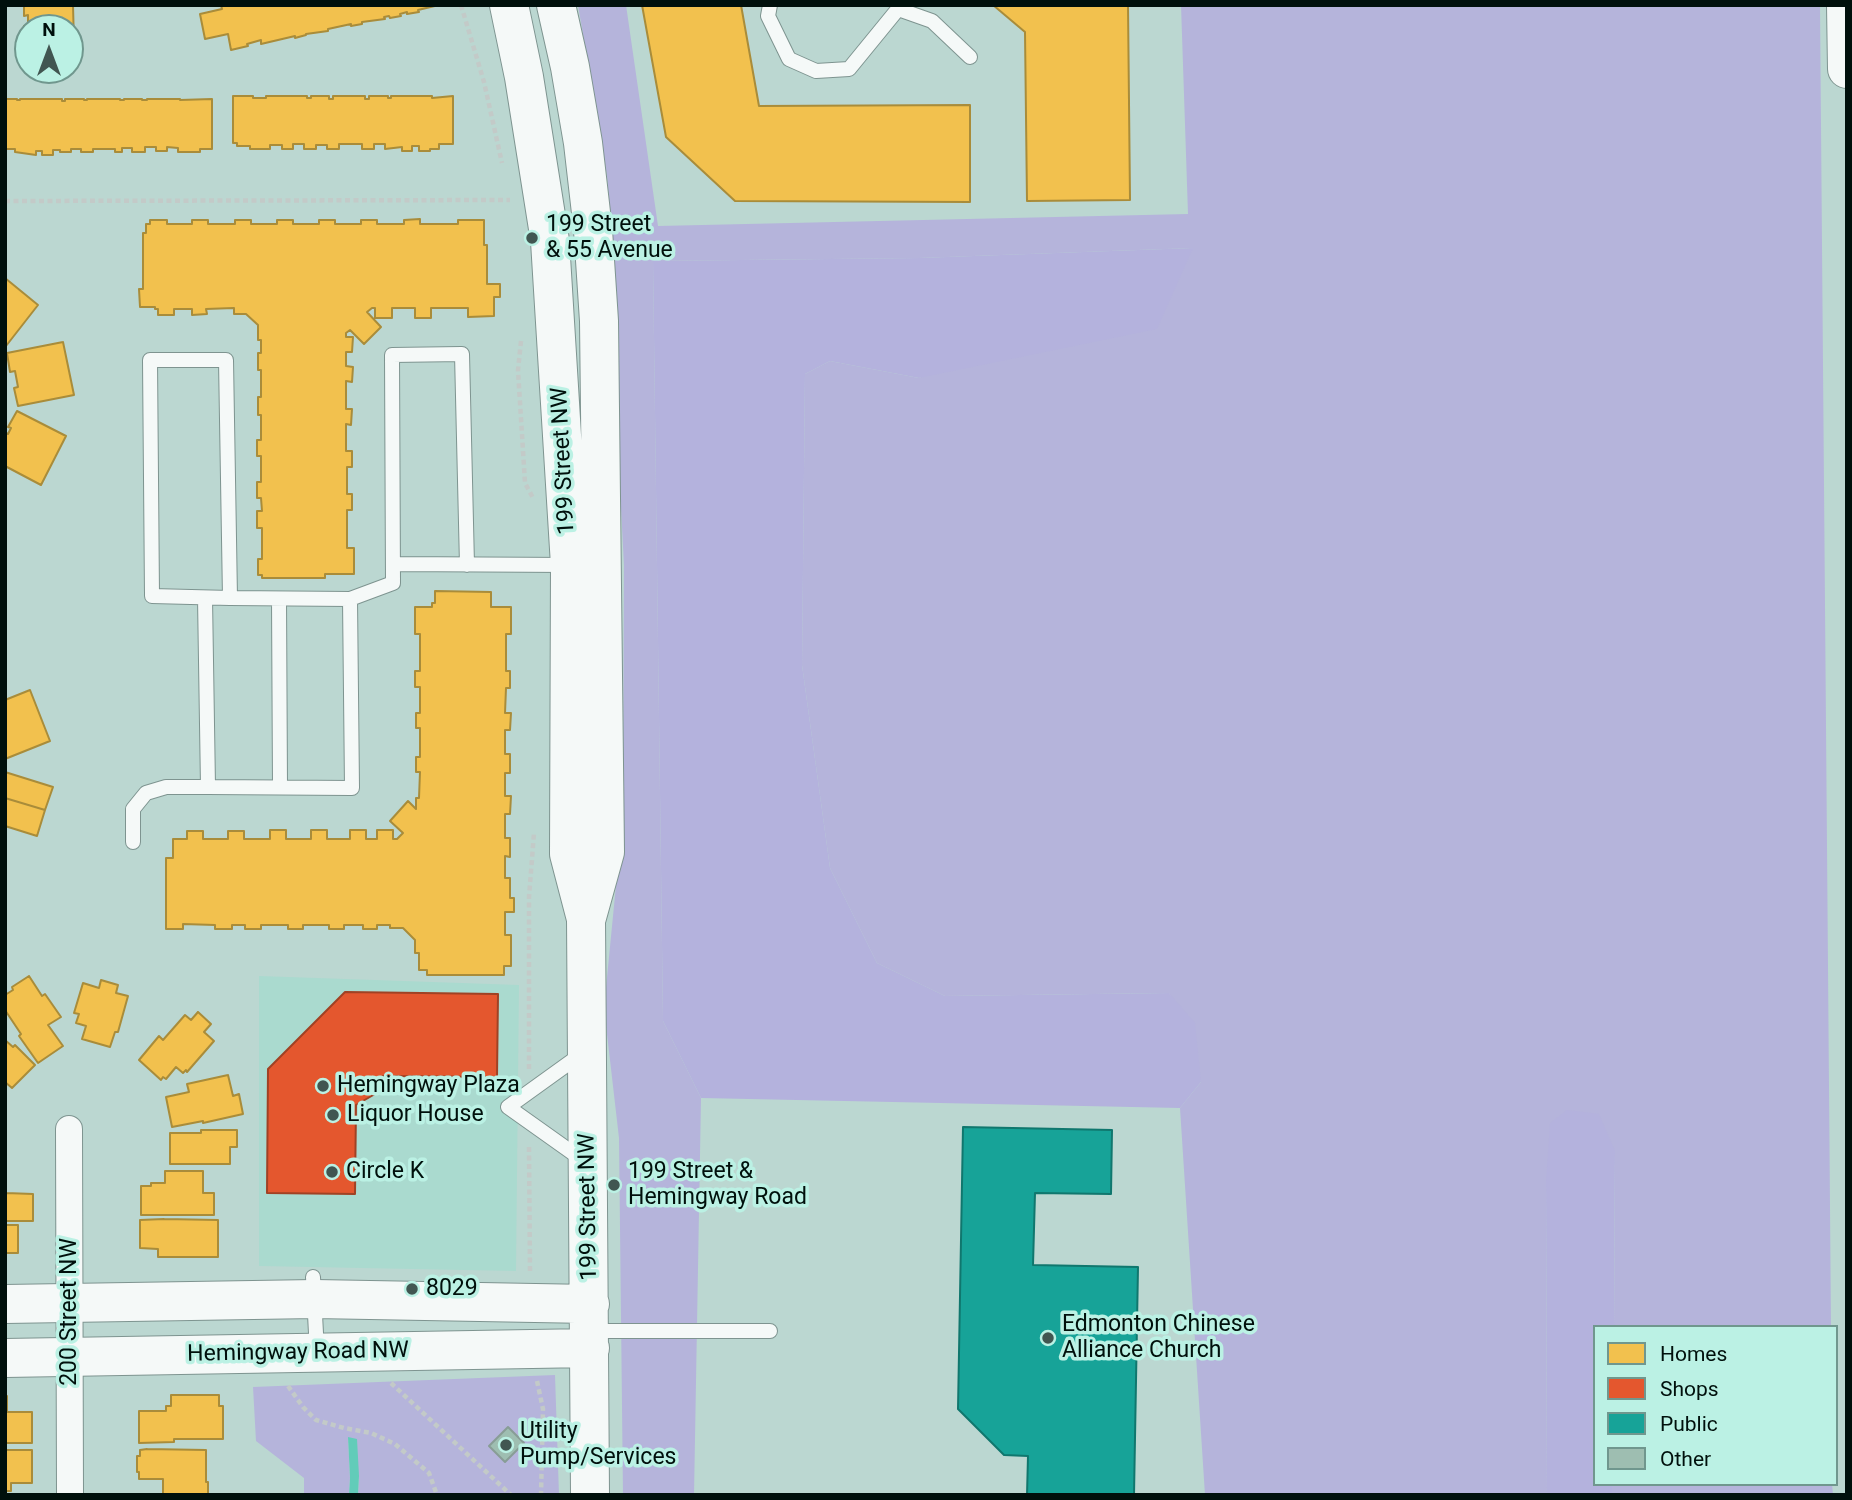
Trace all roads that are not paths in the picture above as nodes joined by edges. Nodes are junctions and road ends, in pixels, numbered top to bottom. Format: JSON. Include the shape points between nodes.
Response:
{"nodes":[{"id":1,"x":509,"y":5,"type":"edge"},
{"id":2,"x":556,"y":5,"type":"edge"},
{"id":3,"x":770,"y":5,"type":"edge"},
{"id":4,"x":1846,"y":5,"type":"edge"},
{"id":5,"x":897,"y":7,"type":"edge"},
{"id":6,"x":970,"y":57,"type":"dead end"},
{"id":7,"x":1847,"y":69,"type":"edge"},
{"id":8,"x":393,"y":564,"type":"junction"},
{"id":9,"x":467,"y":565,"type":"junction"},
{"id":10,"x":587,"y":566,"type":"junction"},
{"id":11,"x":205,"y":597,"type":"junction"},
{"id":12,"x":230,"y":598,"type":"junction"},
{"id":13,"x":279,"y":599,"type":"junction"},
{"id":14,"x":350,"y":599,"type":"junction"},
{"id":15,"x":208,"y":787,"type":"junction"},
{"id":16,"x":280,"y":788,"type":"junction"},
{"id":17,"x":133,"y":842,"type":"dead end"},
{"id":18,"x":587,"y":1050,"type":"junction"},
{"id":19,"x":69,"y":1129,"type":"dead end"},
{"id":20,"x":588,"y":1164,"type":"junction"},
{"id":21,"x":314,"y":1288,"type":"junction"},
{"id":22,"x":71,"y":1302,"type":"junction"},
{"id":23,"x":5,"y":1304,"type":"edge"},
{"id":24,"x":590,"y":1328,"type":"junction"},
{"id":25,"x":771,"y":1331,"type":"dead end"},
{"id":26,"x":299,"y":1353,"type":"junction"},
{"id":27,"x":69,"y":1357,"type":"junction"},
{"id":28,"x":5,"y":1358,"type":"edge"},
{"id":29,"x":70,"y":1495,"type":"edge"},
{"id":30,"x":590,"y":1495,"type":"edge"}],
"edges":[{"from":1,"to":10,"type":"main road","name":"199 Street NW","via":[[550,241]]},
{"from":2,"to":10,"type":"main road","name":"199 Street NW","via":[[583,143],[599,321]]},
{"from":3,"to":5,"type":"lane","via":[[768,16],[789,59],[816,71],[849,69]]},
{"from":4,"to":7,"type":"main road"},
{"from":5,"to":6,"type":"lane","via":[[932,22]]},
{"from":8,"to":9,"type":"lane"},
{"from":8,"to":9,"type":"lane","via":[[392,355],[462,354]]},
{"from":8,"to":14,"type":"lane","via":[[393,583]]},
{"from":9,"to":10,"type":"lane"},
{"from":10,"to":18,"type":"main road","name":"199 Street NW","via":[[605,852],[586,919]]},
{"from":11,"to":12,"type":"lane"},
{"from":11,"to":12,"type":"lane","via":[[152,596],[150,360],[226,360]]},
{"from":11,"to":15,"type":"lane"},
{"from":12,"to":13,"type":"lane"},
{"from":13,"to":14,"type":"lane"},
{"from":13,"to":16,"type":"lane"},
{"from":14,"to":16,"type":"lane","via":[[352,788]]},
{"from":15,"to":16,"type":"lane"},
{"from":15,"to":17,"type":"lane","via":[[166,787],[146,793],[133,809]]},
{"from":18,"to":20,"type":"main road","name":"199 Street NW"},
{"from":18,"to":20,"type":"lane","via":[[508,1107]]},
{"from":19,"to":22,"type":"street","name":"200 Street NW"},
{"from":20,"to":24,"type":"main road","name":"199 Street NW"},
{"from":21,"to":22,"type":"main road"},
{"from":21,"to":24,"type":"main road","via":[[537,1302]]},
{"from":21,"to":26,"type":"lane"},
{"from":22,"to":23,"type":"main road"},
{"from":22,"to":27,"type":"street","name":"200 Street NW"},
{"from":24,"to":25,"type":"lane"},
{"from":24,"to":26,"type":"main road","name":"Hemingway Road NW","via":[[537,1349]]},
{"from":24,"to":30,"type":"main road","name":"199 Street NW"},
{"from":26,"to":27,"type":"main road","name":"Hemingway Road NW"},
{"from":27,"to":28,"type":"main road","name":"Hemingway Road NW"},
{"from":27,"to":29,"type":"street","name":"200 Street NW"}]}
